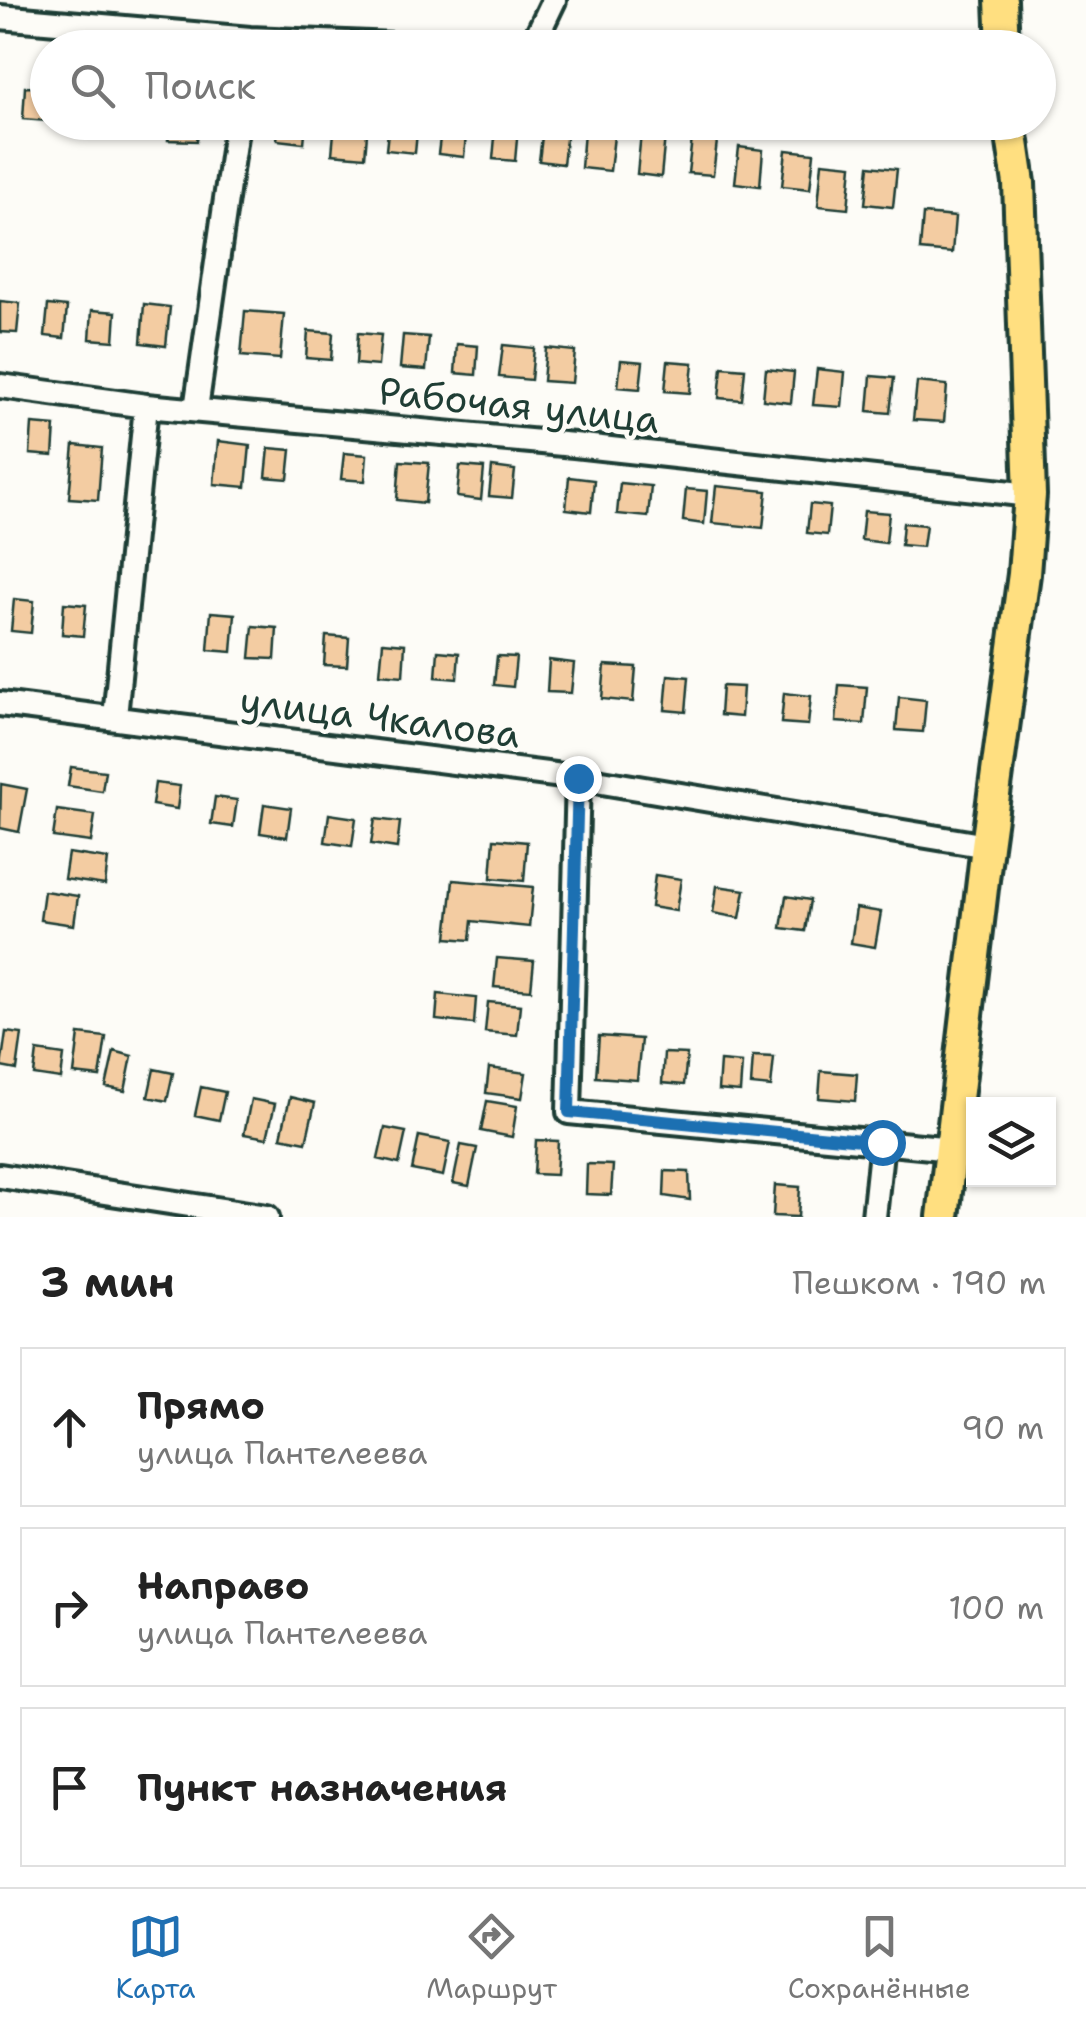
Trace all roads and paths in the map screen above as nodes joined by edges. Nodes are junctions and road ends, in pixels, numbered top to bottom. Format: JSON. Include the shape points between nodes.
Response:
{"nodes":[{"id":1,"x":554,"y":0,"type":"edge"},
{"id":2,"x":1001,"y":0,"type":"edge"},
{"id":3,"x":0,"y":17,"type":"edge"},
{"id":4,"x":124,"y":30,"type":"edge"},
{"id":5,"x":540,"y":30,"type":"edge"},
{"id":6,"x":1002,"y":30,"type":"edge"},
{"id":7,"x":235,"y":140,"type":"edge"},
{"id":8,"x":1013,"y":140,"type":"edge"},
{"id":9,"x":0,"y":386,"type":"edge"},
{"id":10,"x":146,"y":406,"type":"junction"},
{"id":11,"x":196,"y":409,"type":"junction"},
{"id":12,"x":1030,"y":495,"type":"junction"},
{"id":13,"x":0,"y":704,"type":"edge"},
{"id":14,"x":116,"y":717,"type":"junction"},
{"id":15,"x":578,"y":778,"type":"junction"},
{"id":16,"x":987,"y":846,"type":"junction"},
{"id":17,"x":882,"y":1142,"type":"junction"},
{"id":18,"x":952,"y":1149,"type":"junction"},
{"id":19,"x":0,"y":1176,"type":"edge"},
{"id":20,"x":267,"y":1217,"type":"edge"},
{"id":21,"x":874,"y":1217,"type":"edge"},
{"id":22,"x":943,"y":1217,"type":"edge"}],
"edges":[{"from":1,"to":5,"type":"street"},
{"from":2,"to":6,"type":"main road"},
{"from":3,"to":4,"type":"street"},
{"from":7,"to":11,"type":"street"},
{"from":8,"to":12,"type":"main road"},
{"from":9,"to":10,"type":"street","name":"Рабочая улица"},
{"from":10,"to":11,"type":"street","name":"Рабочая улица"},
{"from":10,"to":14,"type":"street"},
{"from":11,"to":12,"type":"street","name":"Рабочая улица"},
{"from":12,"to":16,"type":"main road"},
{"from":13,"to":14,"type":"street","name":"улица Чкалова"},
{"from":14,"to":15,"type":"street","name":"улица Чкалова"},
{"from":15,"to":16,"type":"street","name":"улица Чкалова"},
{"from":15,"to":17,"type":"street","via":[[569,1112]]},
{"from":16,"to":18,"type":"main road"},
{"from":17,"to":18,"type":"street"},
{"from":17,"to":21,"type":"street"},
{"from":18,"to":22,"type":"main road"},
{"from":19,"to":20,"type":"street"}]}
